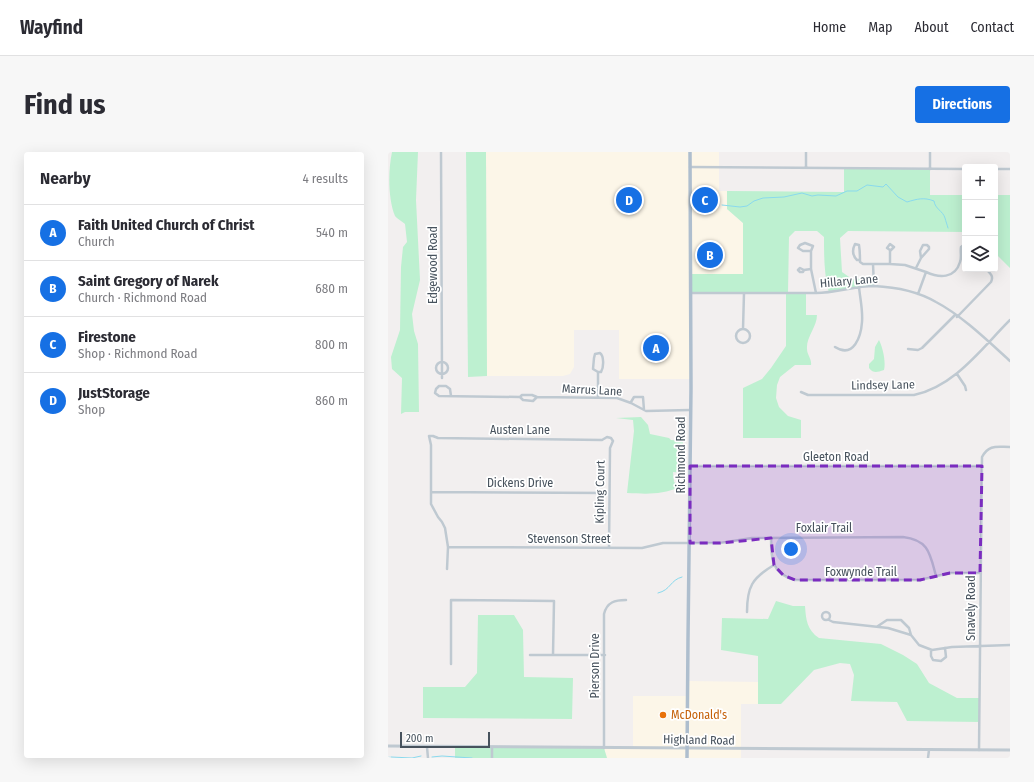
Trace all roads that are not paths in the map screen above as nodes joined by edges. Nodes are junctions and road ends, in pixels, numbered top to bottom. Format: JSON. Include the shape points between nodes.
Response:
{"nodes":[{"id":1,"x":441,"y":152,"type":"edge"},
{"id":2,"x":690,"y":152,"type":"edge"},
{"id":3,"x":806,"y":152,"type":"edge"},
{"id":4,"x":930,"y":152,"type":"edge"},
{"id":5,"x":690,"y":167,"type":"junction"},
{"id":6,"x":806,"y":168,"type":"junction"},
{"id":7,"x":930,"y":169,"type":"junction"},
{"id":8,"x":962,"y":169,"type":"edge"},
{"id":9,"x":998,"y":169,"type":"edge"},
{"id":10,"x":1010,"y":169,"type":"edge"},
{"id":11,"x":962,"y":245,"type":"edge"},
{"id":12,"x":890,"y":250,"type":"dead end"},
{"id":13,"x":811,"y":251,"type":"junction"},
{"id":14,"x":921,"y":258,"type":"junction"},
{"id":15,"x":961,"y":259,"type":"joint"},
{"id":16,"x":860,"y":260,"type":"junction"},
{"id":17,"x":873,"y":264,"type":"junction"},
{"id":18,"x":890,"y":264,"type":"junction"},
{"id":19,"x":916,"y":268,"type":"junction"},
{"id":20,"x":811,"y":269,"type":"junction"},
{"id":21,"x":804,"y":270,"type":"dead end"},
{"id":22,"x":926,"y":272,"type":"junction"},
{"id":23,"x":989,"y":272,"type":"edge"},
{"id":24,"x":874,"y":286,"type":"junction"},
{"id":25,"x":859,"y":287,"type":"junction"},
{"id":26,"x":691,"y":293,"type":"junction"},
{"id":27,"x":744,"y":293,"type":"junction"},
{"id":28,"x":816,"y":293,"type":"junction"},
{"id":29,"x":918,"y":294,"type":"junction"},
{"id":30,"x":956,"y":316,"type":"junction"},
{"id":31,"x":1010,"y":320,"type":"edge"},
{"id":32,"x":743,"y":329,"type":"junction"},
{"id":33,"x":989,"y":342,"type":"junction"},
{"id":34,"x":835,"y":348,"type":"dead end"},
{"id":35,"x":908,"y":349,"type":"dead end"},
{"id":36,"x":1010,"y":360,"type":"edge"},
{"id":37,"x":442,"y":362,"type":"junction"},
{"id":38,"x":598,"y":372,"type":"junction"},
{"id":39,"x":442,"y":374,"type":"junction"},
{"id":40,"x":957,"y":374,"type":"junction"},
{"id":41,"x":442,"y":378,"type":"dead end"},
{"id":42,"x":966,"y":390,"type":"dead end"},
{"id":43,"x":801,"y":392,"type":"dead end"},
{"id":44,"x":451,"y":396,"type":"junction"},
{"id":45,"x":520,"y":397,"type":"junction"},
{"id":46,"x":537,"y":397,"type":"junction"},
{"id":47,"x":598,"y":398,"type":"junction"},
{"id":48,"x":631,"y":402,"type":"junction"},
{"id":49,"x":644,"y":410,"type":"junction"},
{"id":50,"x":691,"y":410,"type":"junction"},
{"id":51,"x":611,"y":438,"type":"joint"},
{"id":52,"x":1010,"y":447,"type":"edge"},
{"id":53,"x":690,"y":466,"type":"junction"},
{"id":54,"x":982,"y":466,"type":"junction"},
{"id":55,"x":431,"y":492,"type":"junction"},
{"id":56,"x":609,"y":493,"type":"junction"},
{"id":57,"x":771,"y":538,"type":"junction"},
{"id":58,"x":690,"y":543,"type":"junction"},
{"id":59,"x":448,"y":546,"type":"junction"},
{"id":60,"x":608,"y":548,"type":"junction"},
{"id":61,"x":774,"y":565,"type":"junction"},
{"id":62,"x":447,"y":569,"type":"dead end"},
{"id":63,"x":980,"y":572,"type":"junction"},
{"id":64,"x":936,"y":576,"type":"junction"},
{"id":65,"x":626,"y":600,"type":"dead end"},
{"id":66,"x":747,"y":612,"type":"dead end"},
{"id":67,"x":829,"y":620,"type":"dead end"},
{"id":68,"x":878,"y":626,"type":"junction"},
{"id":69,"x":911,"y":635,"type":"junction"},
{"id":70,"x":981,"y":645,"type":"junction"},
{"id":71,"x":1010,"y":645,"type":"edge"},
{"id":72,"x":945,"y":648,"type":"junction"},
{"id":73,"x":931,"y":650,"type":"junction"},
{"id":74,"x":530,"y":655,"type":"dead end"},
{"id":75,"x":553,"y":655,"type":"junction"},
{"id":76,"x":605,"y":655,"type":"junction"},
{"id":77,"x":451,"y":664,"type":"dead end"},
{"id":78,"x":388,"y":746,"type":"edge"},
{"id":79,"x":427,"y":747,"type":"junction"},
{"id":80,"x":492,"y":747,"type":"junction"},
{"id":81,"x":604,"y":748,"type":"junction"},
{"id":82,"x":688,"y":748,"type":"junction"},
{"id":83,"x":929,"y":750,"type":"junction"},
{"id":84,"x":979,"y":750,"type":"junction"},
{"id":85,"x":1010,"y":750,"type":"edge"},
{"id":86,"x":428,"y":758,"type":"edge"},
{"id":87,"x":492,"y":758,"type":"edge"},
{"id":88,"x":687,"y":758,"type":"edge"},
{"id":89,"x":928,"y":758,"type":"edge"}],
"edges":[{"from":1,"to":37,"type":"street","name":"Edgewood Road"},
{"from":2,"to":5,"type":"main road","name":"Richmond Road"},
{"from":3,"to":6,"type":"street"},
{"from":4,"to":7,"type":"street"},
{"from":5,"to":6,"type":"street"},
{"from":5,"to":26,"type":"main road","name":"Richmond Road"},
{"from":6,"to":7,"type":"street"},
{"from":7,"to":8,"type":"street"},
{"from":9,"to":10,"type":"street"},
{"from":11,"to":15,"type":"street"},
{"from":12,"to":18,"type":"street"},
{"from":13,"to":13,"type":"street","via":[[813,246],[805,243],[798,248]]},
{"from":13,"to":20,"type":"street"},
{"from":14,"to":14,"type":"street","via":[[929,249],[928,245],[921,248]]},
{"from":14,"to":19,"type":"street"},
{"from":15,"to":22,"type":"street","via":[[955,271],[948,275],[940,277]]},
{"from":16,"to":16,"type":"street","via":[[854,256],[854,244],[859,245]]},
{"from":16,"to":17,"type":"street","via":[[863,264]]},
{"from":17,"to":18,"type":"street"},
{"from":17,"to":24,"type":"street"},
{"from":18,"to":19,"type":"street"},
{"from":19,"to":22,"type":"street"},
{"from":20,"to":21,"type":"street"},
{"from":20,"to":28,"type":"street"},
{"from":22,"to":29,"type":"street"},
{"from":23,"to":30,"type":"street","via":[[992,275],[991,282]]},
{"from":24,"to":25,"type":"street","name":"Hillary Lane"},
{"from":24,"to":29,"type":"street","name":"Hillary Lane"},
{"from":25,"to":28,"type":"street","name":"Hillary Lane"},
{"from":25,"to":34,"type":"street","via":[[862,322],[856,343],[853,348],[847,350]]},
{"from":26,"to":27,"type":"street","name":"Hillary Lane"},
{"from":26,"to":50,"type":"main road","name":"Richmond Road"},
{"from":27,"to":28,"type":"street","name":"Hillary Lane"},
{"from":27,"to":32,"type":"street"},
{"from":29,"to":30,"type":"street","name":"Hillary Lane","via":[[936,302]]},
{"from":30,"to":33,"type":"street","name":"Hillary Lane"},
{"from":30,"to":35,"type":"street","via":[[922,348]]},
{"from":31,"to":33,"type":"street","name":"Lindsey Lane"},
{"from":32,"to":32,"type":"street","via":[[748,330],[750,335],[744,342],[739,341],[737,336],[738,331]]},
{"from":33,"to":36,"type":"street","name":"Hillary Lane"},
{"from":33,"to":40,"type":"street","name":"Lindsey Lane"},
{"from":37,"to":39,"type":"street","name":"Edgewood Road"},
{"from":37,"to":39,"type":"street","via":[[436,368]]},
{"from":37,"to":39,"type":"street","via":[[448,368]]},
{"from":38,"to":38,"type":"street","via":[[603,369],[603,357],[600,353],[595,354],[594,358],[594,370]]},
{"from":38,"to":47,"type":"street"},
{"from":39,"to":41,"type":"street","name":"Edgewood Road"},
{"from":40,"to":42,"type":"street"},
{"from":40,"to":43,"type":"street","name":"Lindsey Lane","via":[[940,386],[914,395],[808,395]]},
{"from":44,"to":44,"type":"street","via":[[437,396],[436,389],[439,386],[446,386],[450,389]]},
{"from":44,"to":45,"type":"street"},
{"from":45,"to":46,"type":"street","name":"Marrus Lane"},
{"from":45,"to":46,"type":"street","name":"Marrus Lane","via":[[532,401]]},
{"from":46,"to":47,"type":"street","name":"Marrus Lane"},
{"from":47,"to":48,"type":"street","name":"Marrus Lane"},
{"from":48,"to":49,"type":"street","name":"Marrus Lane"},
{"from":48,"to":49,"type":"street","via":[[634,397],[644,397]]},
{"from":49,"to":50,"type":"street","name":"Marrus Lane"},
{"from":50,"to":53,"type":"main road","name":"Richmond Road"},
{"from":51,"to":55,"type":"street","name":"Austen Lane","via":[[602,440],[429,436]]},
{"from":51,"to":56,"type":"street","name":"Kipling Court","via":[[613,441],[610,448]]},
{"from":52,"to":54,"type":"street","via":[[991,447],[982,457]]},
{"from":53,"to":54,"type":"street","name":"Gleeton Road"},
{"from":53,"to":58,"type":"main road","name":"Richmond Road"},
{"from":54,"to":63,"type":"street","name":"Snavely Road"},
{"from":55,"to":56,"type":"street","name":"Dickens Drive"},
{"from":55,"to":59,"type":"street","via":[[431,504],[445,528]]},
{"from":56,"to":60,"type":"street","name":"Kipling Court"},
{"from":57,"to":58,"type":"street","name":"Foxlair Trail"},
{"from":57,"to":61,"type":"street"},
{"from":57,"to":64,"type":"street","name":"Foxlair Trail","via":[[913,538],[930,553]]},
{"from":58,"to":60,"type":"street","name":"Stevenson Street","via":[[663,543],[642,548]]},
{"from":58,"to":82,"type":"main road","name":"Richmond Road"},
{"from":59,"to":60,"type":"street","name":"Stevenson Street"},
{"from":59,"to":62,"type":"street"},
{"from":61,"to":64,"type":"street","name":"Foxwynde Trail","via":[[787,577],[800,580],[920,580]]},
{"from":61,"to":66,"type":"street","via":[[761,573],[752,584],[748,595]]},
{"from":63,"to":64,"type":"street","name":"Foxwynde Trail","via":[[950,572]]},
{"from":63,"to":70,"type":"street","name":"Snavely Road"},
{"from":65,"to":76,"type":"street","name":"Pierson Drive","via":[[612,601],[605,609]]},
{"from":67,"to":68,"type":"street"},
{"from":68,"to":69,"type":"street"},
{"from":68,"to":69,"type":"street","via":[[887,620],[901,620],[909,628]]},
{"from":69,"to":73,"type":"street","via":[[919,645]]},
{"from":70,"to":71,"type":"street"},
{"from":70,"to":72,"type":"street"},
{"from":70,"to":84,"type":"street","name":"Snavely Road"},
{"from":72,"to":73,"type":"street"},
{"from":72,"to":73,"type":"street","via":[[946,657],[941,661],[932,658]]},
{"from":74,"to":75,"type":"street"},
{"from":75,"to":76,"type":"street"},
{"from":75,"to":77,"type":"street","via":[[554,602],[450,600]]},
{"from":76,"to":81,"type":"street","name":"Pierson Drive"},
{"from":78,"to":79,"type":"street","name":"Highland Road"},
{"from":79,"to":80,"type":"street","name":"Highland Road"},
{"from":79,"to":86,"type":"street"},
{"from":80,"to":81,"type":"street","name":"Highland Road"},
{"from":80,"to":87,"type":"street"},
{"from":81,"to":82,"type":"street","name":"Highland Road"},
{"from":82,"to":83,"type":"street","name":"Highland Road"},
{"from":82,"to":88,"type":"main road","name":"Richmond Road"},
{"from":83,"to":84,"type":"street","name":"Highland Road"},
{"from":83,"to":89,"type":"street"},
{"from":84,"to":85,"type":"street","name":"Highland Road"}]}
